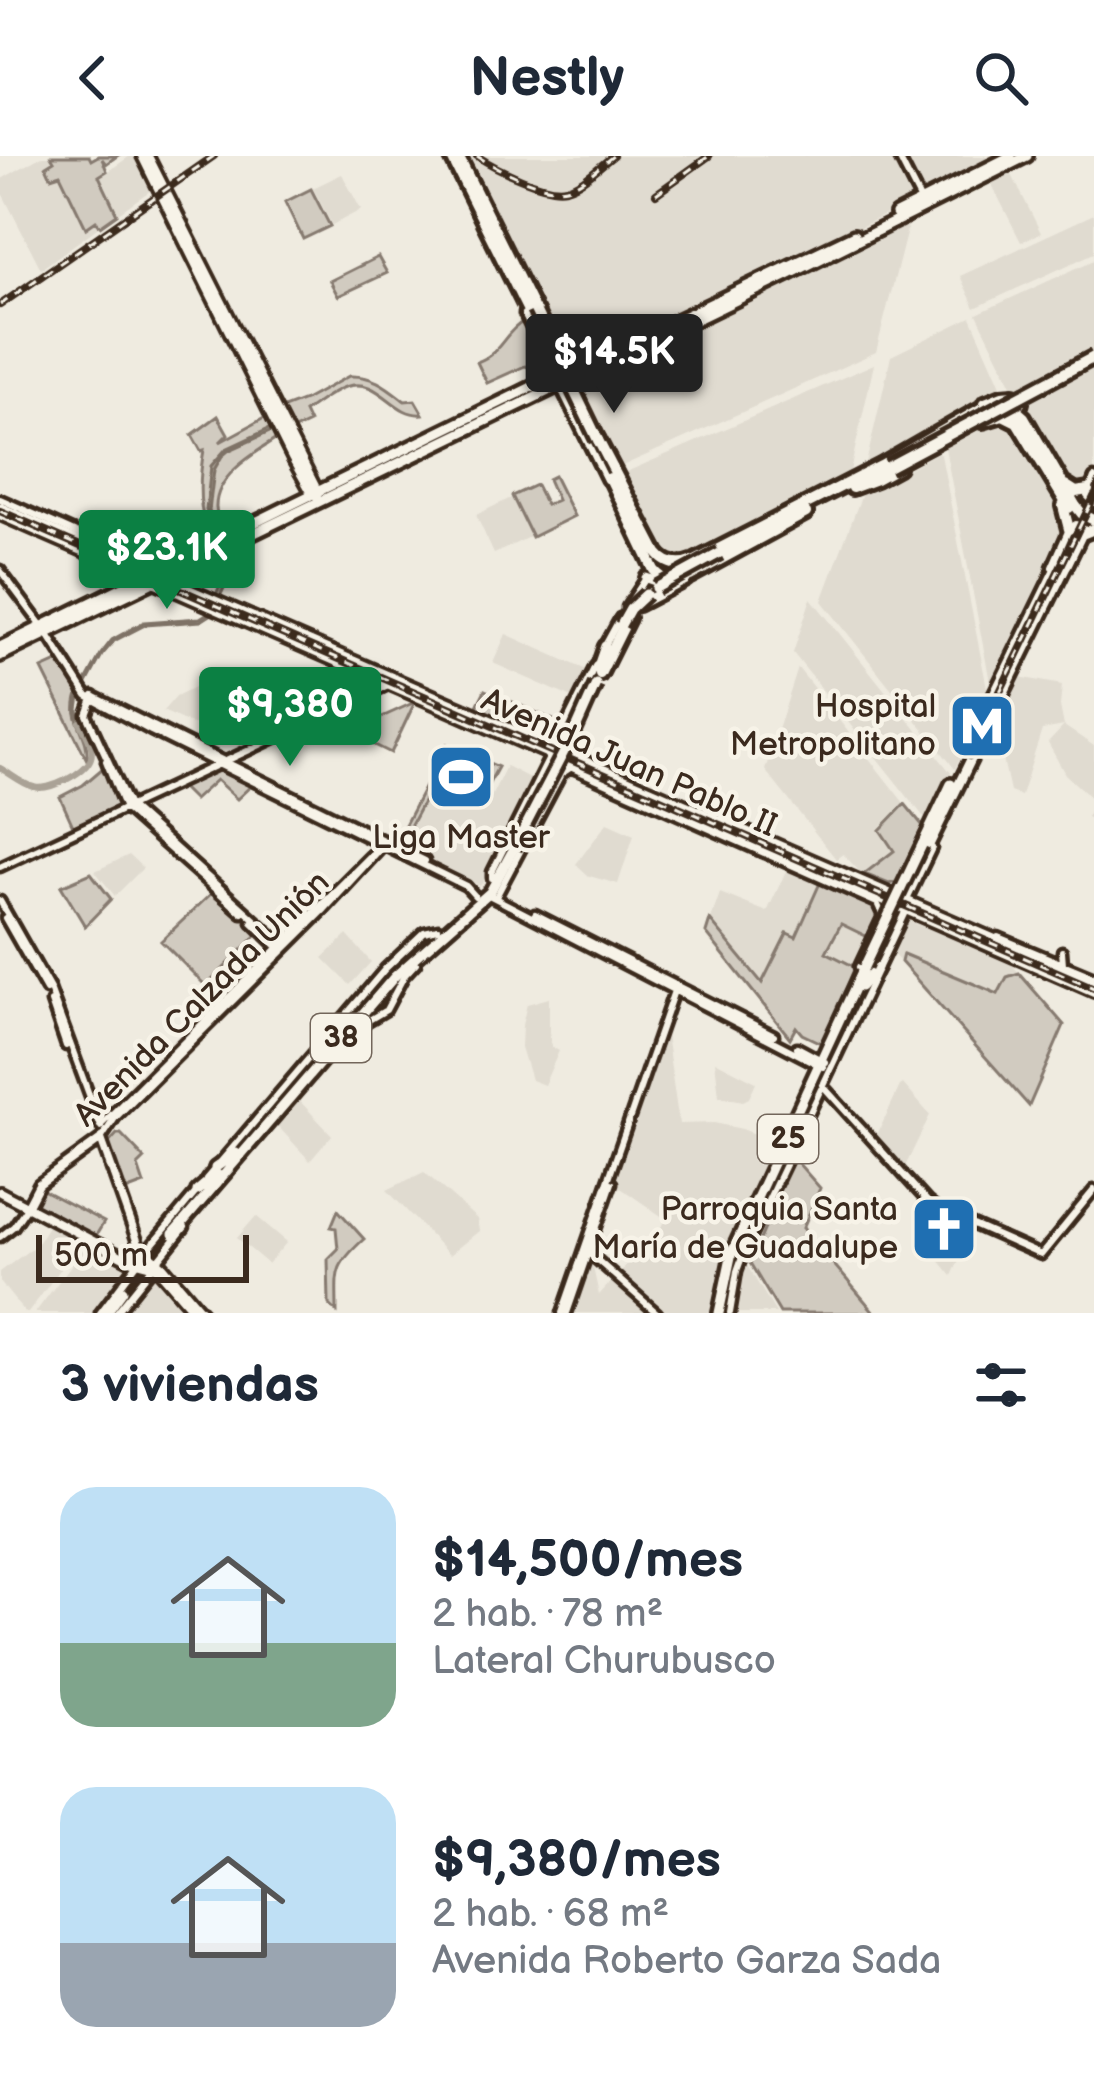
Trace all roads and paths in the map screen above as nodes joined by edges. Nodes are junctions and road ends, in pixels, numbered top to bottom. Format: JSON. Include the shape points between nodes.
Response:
{"nodes":[{"id":1,"x":145,"y":156,"type":"edge"},
{"id":2,"x":454,"y":156,"type":"edge"},
{"id":3,"x":898,"y":156,"type":"edge"},
{"id":4,"x":1011,"y":156,"type":"edge"},
{"id":5,"x":1027,"y":156,"type":"edge"},
{"id":6,"x":922,"y":204,"type":"junction"},
{"id":7,"x":512,"y":271,"type":"junction"},
{"id":8,"x":1094,"y":357,"type":"edge"},
{"id":9,"x":586,"y":372,"type":"junction"},
{"id":10,"x":572,"y":379,"type":"junction"},
{"id":11,"x":555,"y":380,"type":"junction"},
{"id":12,"x":1017,"y":397,"type":"junction"},
{"id":13,"x":569,"y":404,"type":"junction"},
{"id":14,"x":965,"y":417,"type":"junction"},
{"id":15,"x":989,"y":417,"type":"junction"},
{"id":16,"x":952,"y":425,"type":"junction"},
{"id":17,"x":596,"y":442,"type":"junction"},
{"id":18,"x":1042,"y":449,"type":"junction"},
{"id":19,"x":617,"y":477,"type":"junction"},
{"id":20,"x":1060,"y":486,"type":"junction"},
{"id":21,"x":852,"y":488,"type":"junction"},
{"id":22,"x":1092,"y":490,"type":"edge"},
{"id":23,"x":318,"y":496,"type":"junction"},
{"id":24,"x":619,"y":498,"type":"junction"},
{"id":25,"x":632,"y":505,"type":"junction"},
{"id":26,"x":0,"y":507,"type":"edge"},
{"id":27,"x":795,"y":510,"type":"junction"},
{"id":28,"x":47,"y":520,"type":"junction"},
{"id":29,"x":1091,"y":527,"type":"edge"},
{"id":30,"x":1069,"y":529,"type":"junction"},
{"id":31,"x":645,"y":540,"type":"dead end"},
{"id":32,"x":83,"y":542,"type":"junction"},
{"id":33,"x":121,"y":556,"type":"junction"},
{"id":34,"x":199,"y":559,"type":"junction"},
{"id":35,"x":0,"y":570,"type":"edge"},
{"id":36,"x":654,"y":570,"type":"junction"},
{"id":37,"x":130,"y":572,"type":"junction"},
{"id":38,"x":154,"y":576,"type":"junction"},
{"id":39,"x":690,"y":576,"type":"junction"},
{"id":40,"x":176,"y":584,"type":"junction"},
{"id":41,"x":127,"y":586,"type":"junction"},
{"id":42,"x":656,"y":596,"type":"junction"},
{"id":43,"x":209,"y":602,"type":"junction"},
{"id":44,"x":636,"y":604,"type":"dead end"},
{"id":45,"x":221,"y":606,"type":"junction"},
{"id":46,"x":1036,"y":627,"type":"junction"},
{"id":47,"x":44,"y":630,"type":"junction"},
{"id":48,"x":617,"y":643,"type":"junction"},
{"id":49,"x":604,"y":646,"type":"junction"},
{"id":50,"x":0,"y":651,"type":"edge"},
{"id":51,"x":596,"y":677,"type":"junction"},
{"id":52,"x":388,"y":685,"type":"junction"},
{"id":53,"x":87,"y":693,"type":"junction"},
{"id":54,"x":567,"y":725,"type":"junction"},
{"id":55,"x":578,"y":733,"type":"junction"},
{"id":56,"x":551,"y":756,"type":"junction"},
{"id":57,"x":221,"y":762,"type":"junction"},
{"id":58,"x":567,"y":764,"type":"junction"},
{"id":59,"x":533,"y":790,"type":"junction"},
{"id":60,"x":546,"y":794,"type":"junction"},
{"id":61,"x":127,"y":807,"type":"junction"},
{"id":62,"x":707,"y":813,"type":"junction"},
{"id":63,"x":945,"y":815,"type":"junction"},
{"id":64,"x":730,"y":819,"type":"dead end"},
{"id":65,"x":712,"y":826,"type":"junction"},
{"id":66,"x":928,"y":828,"type":"junction"},
{"id":67,"x":726,"y":837,"type":"junction"},
{"id":68,"x":383,"y":843,"type":"junction"},
{"id":69,"x":925,"y":847,"type":"junction"},
{"id":70,"x":765,"y":849,"type":"junction"},
{"id":71,"x":790,"y":866,"type":"junction"},
{"id":72,"x":0,"y":867,"type":"edge"},
{"id":73,"x":807,"y":872,"type":"junction"},
{"id":74,"x":832,"y":879,"type":"junction"},
{"id":75,"x":894,"y":890,"type":"junction"},
{"id":76,"x":486,"y":893,"type":"junction"},
{"id":77,"x":908,"y":901,"type":"junction"},
{"id":78,"x":0,"y":905,"type":"edge"},
{"id":79,"x":991,"y":937,"type":"junction"},
{"id":80,"x":282,"y":948,"type":"junction"},
{"id":81,"x":1062,"y":951,"type":"dead end"},
{"id":82,"x":1063,"y":964,"type":"junction"},
{"id":83,"x":870,"y":968,"type":"junction"},
{"id":84,"x":1094,"y":980,"type":"edge"},
{"id":85,"x":678,"y":988,"type":"junction"},
{"id":86,"x":1094,"y":992,"type":"edge"},
{"id":87,"x":845,"y":1009,"type":"junction"},
{"id":88,"x":822,"y":1063,"type":"junction"},
{"id":89,"x":817,"y":1081,"type":"junction"},
{"id":90,"x":272,"y":1106,"type":"junction"},
{"id":91,"x":101,"y":1133,"type":"junction"},
{"id":92,"x":216,"y":1171,"type":"junction"},
{"id":93,"x":212,"y":1189,"type":"junction"},
{"id":94,"x":1094,"y":1190,"type":"edge"},
{"id":95,"x":197,"y":1191,"type":"joint"},
{"id":96,"x":0,"y":1192,"type":"edge"},
{"id":97,"x":767,"y":1193,"type":"junction"},
{"id":98,"x":27,"y":1207,"type":"junction"},
{"id":99,"x":0,"y":1237,"type":"edge"},
{"id":100,"x":741,"y":1243,"type":"junction"},
{"id":101,"x":586,"y":1251,"type":"junction"},
{"id":102,"x":145,"y":1258,"type":"junction"},
{"id":103,"x":125,"y":1291,"type":"tunnel mouth"},
{"id":104,"x":109,"y":1313,"type":"edge"},
{"id":105,"x":200,"y":1313,"type":"edge"},
{"id":106,"x":564,"y":1313,"type":"edge"},
{"id":107,"x":657,"y":1313,"type":"edge"},
{"id":108,"x":724,"y":1313,"type":"edge"}],
"edges":[{"from":1,"to":23,"type":"main road"},
{"from":2,"to":7,"type":"highway"},
{"from":3,"to":6,"type":"street"},
{"from":4,"to":6,"type":"main road"},
{"from":5,"to":6,"type":"main road"},
{"from":6,"to":9,"type":"main road"},
{"from":6,"to":10,"type":"main road","via":[[572,363]]},
{"from":7,"to":10,"type":"street"},
{"from":7,"to":11,"type":"street","via":[[510,285]]},
{"from":7,"to":17,"type":"highway","bridge":true},
{"from":8,"to":12,"type":"main road"},
{"from":8,"to":12,"type":"main road"},
{"from":8,"to":21,"type":"highway","bridge":true},
{"from":9,"to":10,"type":"main road"},
{"from":9,"to":10,"type":"main road","via":[[578,383]]},
{"from":10,"to":11,"type":"main road"},
{"from":10,"to":11,"type":"street"},
{"from":10,"to":13,"type":"street"},
{"from":10,"to":25,"type":"street"},
{"from":11,"to":13,"type":"street"},
{"from":11,"to":23,"type":"main road"},
{"from":12,"to":14,"type":"highway"},
{"from":12,"to":18,"type":"highway"},
{"from":13,"to":24,"type":"street"},
{"from":14,"to":16,"type":"highway","number":"38"},
{"from":14,"to":18,"type":"highway","via":[[1010,406]]},
{"from":15,"to":16,"type":"highway","via":[[983,412]]},
{"from":15,"to":20,"type":"highway","via":[[1017,422]]},
{"from":15,"to":21,"type":"highway"},
{"from":16,"to":27,"type":"highway","number":"38"},
{"from":17,"to":19,"type":"highway"},
{"from":17,"to":24,"type":"highway"},
{"from":18,"to":20,"type":"highway"},
{"from":19,"to":25,"type":"highway"},
{"from":19,"to":31,"type":"highway"},
{"from":20,"to":22,"type":"highway"},
{"from":20,"to":29,"type":"highway"},
{"from":20,"to":30,"type":"highway"},
{"from":21,"to":39,"type":"highway","number":"38"},
{"from":23,"to":34,"type":"main road"},
{"from":23,"to":38,"type":"main road"},
{"from":24,"to":36,"type":"highway"},
{"from":25,"to":36,"type":"highway"},
{"from":26,"to":28,"type":"street"},
{"from":26,"to":32,"type":"main road"},
{"from":26,"to":37,"type":"main road"},
{"from":27,"to":36,"type":"highway","via":[[695,561]]},
{"from":27,"to":51,"type":"main road","number":"38","bridge":true,"via":[[640,598]]},
{"from":28,"to":32,"type":"main road"},
{"from":28,"to":33,"type":"street"},
{"from":29,"to":30,"type":"street"},
{"from":29,"to":46,"type":"street"},
{"from":30,"to":46,"type":"street"},
{"from":32,"to":33,"type":"main road"},
{"from":33,"to":38,"type":"main road"},
{"from":34,"to":38,"type":"main road"},
{"from":34,"to":40,"type":"main road","via":[[177,574]]},
{"from":35,"to":47,"type":"street"},
{"from":36,"to":39,"type":"highway","via":[[667,580]]},
{"from":36,"to":42,"type":"main road"},
{"from":36,"to":49,"type":"street"},
{"from":37,"to":38,"type":"main road"},
{"from":37,"to":41,"type":"main road"},
{"from":38,"to":40,"type":"main road","name":"Avenida Juan Pablo II"},
{"from":38,"to":41,"type":"main road"},
{"from":38,"to":43,"type":"main road","name":"Avenida Juan Pablo II"},
{"from":38,"to":47,"type":"main road"},
{"from":39,"to":42,"type":"main road","number":"38"},
{"from":40,"to":43,"type":"main road","name":"Avenida Juan Pablo II"},
{"from":41,"to":47,"type":"main road"},
{"from":42,"to":48,"type":"main road","number":"38","via":[[638,605]]},
{"from":43,"to":45,"type":"main road","name":"Avenida Juan Pablo II"},
{"from":44,"to":51,"type":"highway"},
{"from":45,"to":52,"type":"main road","name":"Avenida Juan Pablo II"},
{"from":45,"to":56,"type":"main road","name":"Avenida Juan Pablo II"},
{"from":46,"to":46,"type":"main road","number":"25","via":[[1062,565]]},
{"from":46,"to":63,"type":"main road","number":"25"},
{"from":46,"to":66,"type":"main road","number":"25"},
{"from":47,"to":50,"type":"main road"},
{"from":47,"to":53,"type":"street"},
{"from":48,"to":51,"type":"main road","number":"38"},
{"from":48,"to":55,"type":"street"},
{"from":49,"to":51,"type":"main road"},
{"from":49,"to":54,"type":"street"},
{"from":51,"to":76,"type":"main road","number":"38","bridge":true},
{"from":52,"to":56,"type":"main road","name":"Avenida Juan Pablo II"},
{"from":52,"to":57,"type":"street"},
{"from":53,"to":57,"type":"street"},
{"from":53,"to":61,"type":"street","via":[[86,711]]},
{"from":54,"to":55,"type":"street"},
{"from":54,"to":56,"type":"street"},
{"from":55,"to":58,"type":"street"},
{"from":56,"to":58,"type":"main road","name":"Avenida Juan Pablo II"},
{"from":56,"to":59,"type":"street"},
{"from":57,"to":61,"type":"street"},
{"from":57,"to":68,"type":"street"},
{"from":58,"to":60,"type":"street"},
{"from":58,"to":62,"type":"main road","name":"Avenida Juan Pablo II"},
{"from":58,"to":65,"type":"main road","name":"Avenida Juan Pablo II"},
{"from":58,"to":67,"type":"street"},
{"from":58,"to":76,"type":"street"},
{"from":59,"to":60,"type":"street"},
{"from":59,"to":76,"type":"street"},
{"from":60,"to":76,"type":"street","via":[[501,880]]},
{"from":61,"to":72,"type":"street"},
{"from":61,"to":80,"type":"street"},
{"from":62,"to":64,"type":"main road"},
{"from":62,"to":75,"type":"main road","name":"Avenida Juan Pablo II"},
{"from":63,"to":69,"type":"main road","number":"25"},
{"from":63,"to":77,"type":"street"},
{"from":65,"to":67,"type":"main road"},
{"from":65,"to":70,"type":"main road","name":"Avenida Juan Pablo II"},
{"from":66,"to":69,"type":"main road","number":"25"},
{"from":66,"to":75,"type":"main road"},
{"from":67,"to":71,"type":"street"},
{"from":68,"to":76,"type":"street"},
{"from":68,"to":80,"type":"street","name":"Avenida Calzada Unión"},
{"from":69,"to":83,"type":"main road","number":"25","bridge":true},
{"from":70,"to":71,"type":"main road"},
{"from":70,"to":74,"type":"main road","name":"Avenida Juan Pablo II"},
{"from":71,"to":73,"type":"street"},
{"from":73,"to":74,"type":"main road"},
{"from":73,"to":87,"type":"street","via":[[882,910]]},
{"from":74,"to":77,"type":"main road","name":"Avenida Juan Pablo II"},
{"from":75,"to":77,"type":"main road","name":"Avenida Juan Pablo II"},
{"from":76,"to":85,"type":"street"},
{"from":76,"to":90,"type":"main road","number":"38","via":[[392,972]]},
{"from":76,"to":93,"type":"main road","number":"38","via":[[395,976]]},
{"from":77,"to":79,"type":"main road","name":"Avenida Juan Pablo II"},
{"from":77,"to":83,"type":"street"},
{"from":77,"to":86,"type":"main road","name":"Avenida Juan Pablo II"},
{"from":78,"to":91,"type":"street","via":[[49,996]]},
{"from":78,"to":91,"type":"street","via":[[50,988]]},
{"from":79,"to":82,"type":"street"},
{"from":79,"to":84,"type":"main road","name":"Avenida Juan Pablo II"},
{"from":80,"to":91,"type":"street","name":"Avenida Calzada Unión"},
{"from":81,"to":82,"type":"street"},
{"from":82,"to":84,"type":"street"},
{"from":83,"to":87,"type":"main road","number":"25"},
{"from":83,"to":88,"type":"main road","number":"25"},
{"from":83,"to":89,"type":"street"},
{"from":85,"to":88,"type":"street"},
{"from":85,"to":101,"type":"street"},
{"from":85,"to":101,"type":"street"},
{"from":87,"to":88,"type":"main road","number":"25"},
{"from":88,"to":89,"type":"main road","number":"25"},
{"from":89,"to":94,"type":"street","via":[[937,1209],[1043,1256]]},
{"from":89,"to":97,"type":"main road","number":"25"},
{"from":89,"to":97,"type":"street"},
{"from":89,"to":100,"type":"main road","number":"25"},
{"from":90,"to":92,"type":"street"},
{"from":90,"to":92,"type":"main road","number":"38"},
{"from":91,"to":98,"type":"main road","name":"Avenida Calzada Unión","via":[[39,1184]]},
{"from":91,"to":102,"type":"main road"},
{"from":92,"to":93,"type":"main road","number":"38","via":[[171,1233]]},
{"from":92,"to":95,"type":"main road"},
{"from":93,"to":102,"type":"street"},
{"from":95,"to":102,"type":"street"},
{"from":96,"to":98,"type":"main road"},
{"from":97,"to":100,"type":"main road","number":"25"},
{"from":98,"to":99,"type":"street","name":"Avenida Calzada Unión"},
{"from":98,"to":102,"type":"main road"},
{"from":100,"to":108,"type":"main road","number":"25"},
{"from":100,"to":108,"type":"main road","number":"25","via":[[726,1272]]},
{"from":101,"to":106,"type":"street"},
{"from":101,"to":107,"type":"street"},
{"from":102,"to":104,"type":"street"},
{"from":102,"to":104,"type":"street"},
{"from":102,"to":105,"type":"main road"},
{"from":103,"to":104,"type":"main road"}]}
